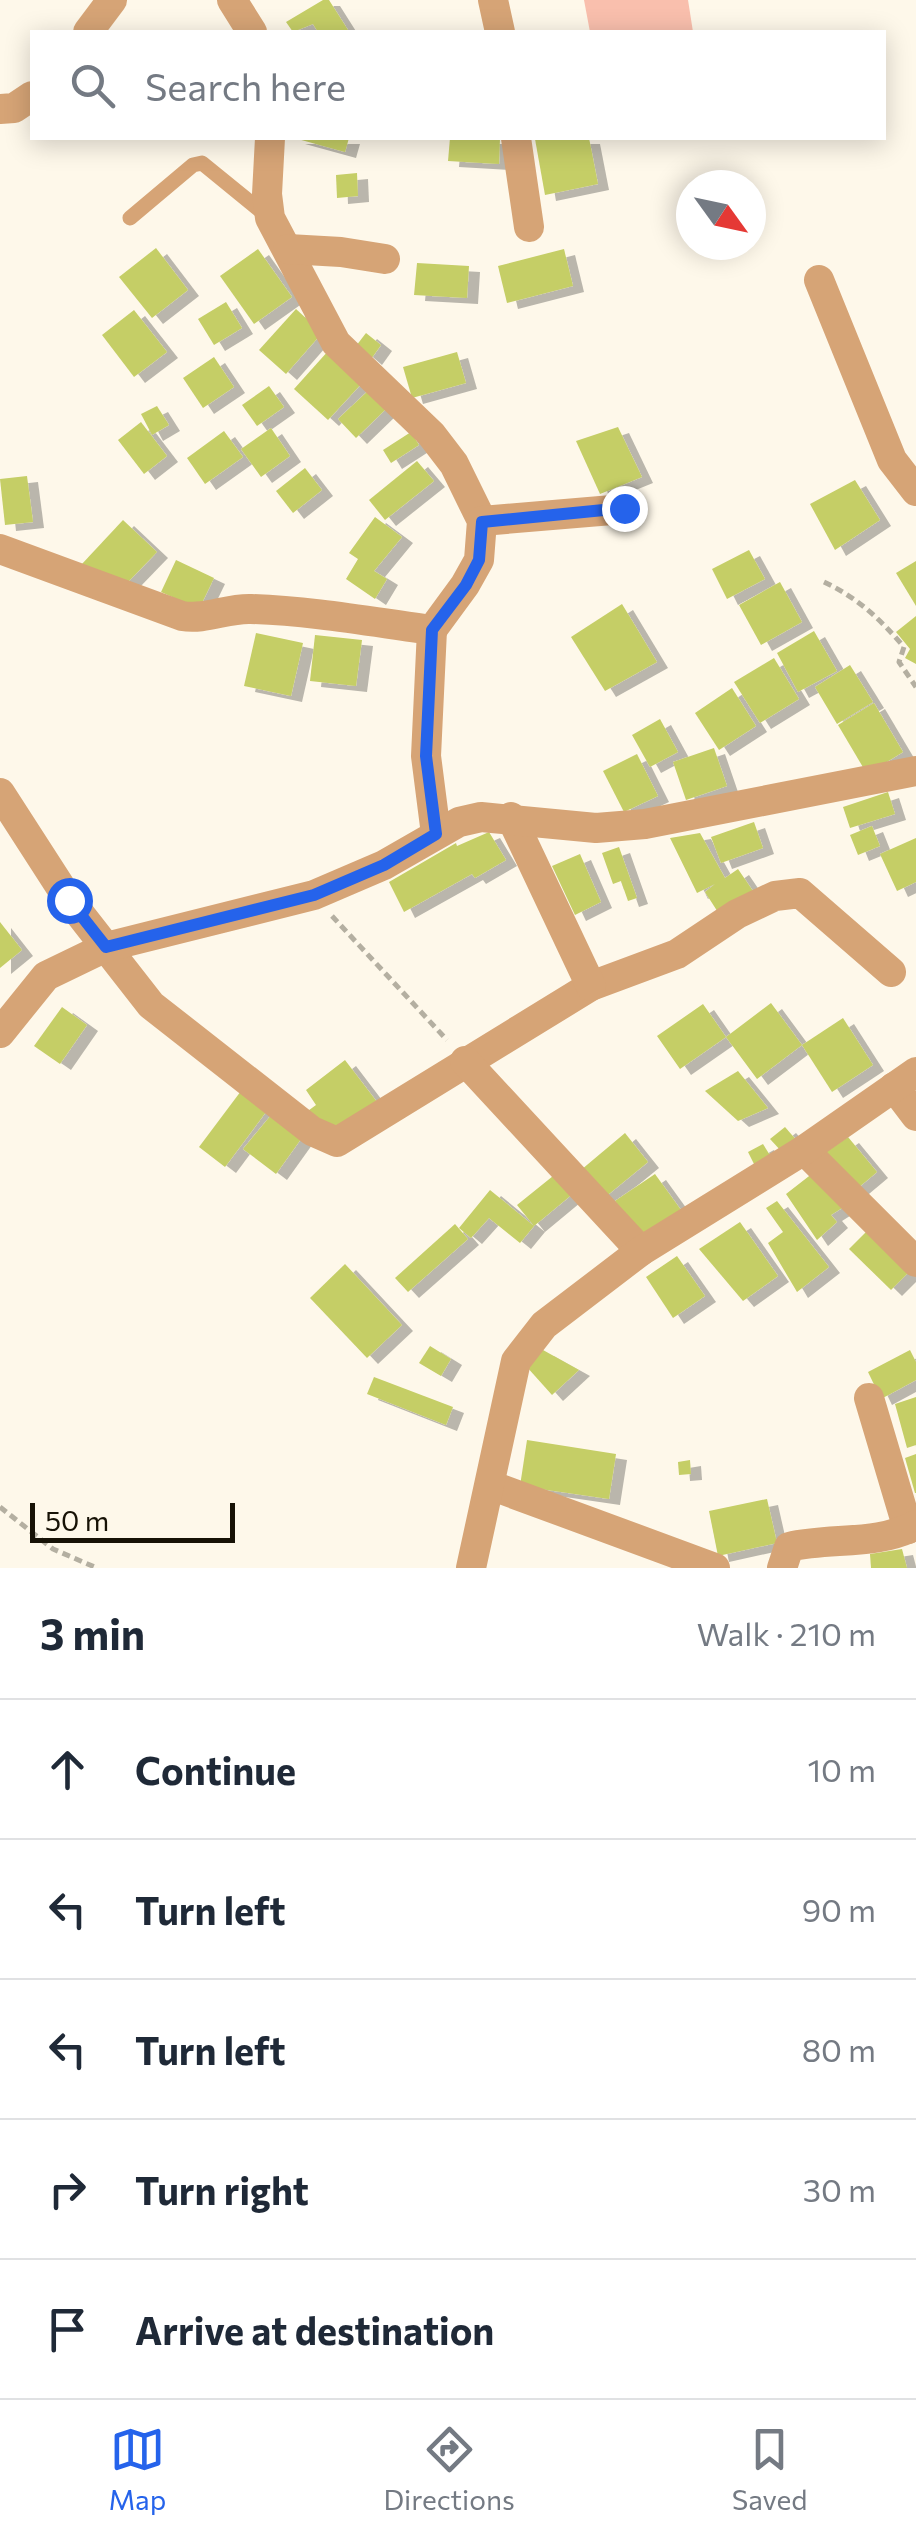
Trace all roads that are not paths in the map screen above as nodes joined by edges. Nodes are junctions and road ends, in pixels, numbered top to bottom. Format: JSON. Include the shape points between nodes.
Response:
{"nodes":[{"id":1,"x":112,"y":0,"type":"edge"},
{"id":2,"x":232,"y":0,"type":"edge"},
{"id":3,"x":493,"y":0,"type":"edge"},
{"id":4,"x":90,"y":30,"type":"edge"},
{"id":5,"x":251,"y":30,"type":"edge"},
{"id":6,"x":500,"y":30,"type":"edge"},
{"id":7,"x":30,"y":97,"type":"edge"},
{"id":8,"x":0,"y":108,"type":"edge"},
{"id":9,"x":270,"y":140,"type":"edge"},
{"id":10,"x":516,"y":140,"type":"edge"},
{"id":11,"x":130,"y":218,"type":"dead end"},
{"id":12,"x":270,"y":218,"type":"junction"},
{"id":13,"x":529,"y":227,"type":"dead end"},
{"id":14,"x":288,"y":249,"type":"junction"},
{"id":15,"x":385,"y":258,"type":"dead end"},
{"id":16,"x":819,"y":280,"type":"dead end"},
{"id":17,"x":916,"y":490,"type":"edge"},
{"id":18,"x":624,"y":508,"type":"dead end"},
{"id":19,"x":482,"y":522,"type":"junction"},
{"id":20,"x":0,"y":549,"type":"edge"},
{"id":21,"x":432,"y":630,"type":"junction"},
{"id":22,"x":916,"y":771,"type":"edge"},
{"id":23,"x":0,"y":793,"type":"edge"},
{"id":24,"x":511,"y":817,"type":"junction"},
{"id":25,"x":436,"y":834,"type":"junction"},
{"id":26,"x":106,"y":947,"type":"junction"},
{"id":27,"x":892,"y":972,"type":"dead end"},
{"id":28,"x":591,"y":986,"type":"junction"},
{"id":29,"x":0,"y":1032,"type":"edge"},
{"id":30,"x":465,"y":1060,"type":"junction"},
{"id":31,"x":905,"y":1080,"type":"edge"},
{"id":32,"x":916,"y":1116,"type":"edge"},
{"id":33,"x":804,"y":1150,"type":"junction"},
{"id":34,"x":641,"y":1250,"type":"junction"},
{"id":35,"x":916,"y":1262,"type":"edge"},
{"id":36,"x":869,"y":1398,"type":"dead end"},
{"id":37,"x":490,"y":1485,"type":"junction"},
{"id":38,"x":912,"y":1527,"type":"edge"},
{"id":39,"x":472,"y":1568,"type":"edge"},
{"id":40,"x":714,"y":1568,"type":"edge"},
{"id":41,"x":782,"y":1568,"type":"edge"}],
"edges":[{"from":1,"to":4,"type":"street"},
{"from":2,"to":5,"type":"street"},
{"from":3,"to":6,"type":"street"},
{"from":7,"to":8,"type":"street"},
{"from":9,"to":12,"type":"street"},
{"from":10,"to":13,"type":"street"},
{"from":11,"to":12,"type":"lane","via":[[202,163]]},
{"from":12,"to":14,"type":"street"},
{"from":14,"to":15,"type":"street"},
{"from":14,"to":19,"type":"street","via":[[336,343],[431,434]]},
{"from":16,"to":17,"type":"street","via":[[892,460]]},
{"from":18,"to":19,"type":"street"},
{"from":19,"to":21,"type":"street","via":[[479,560]]},
{"from":20,"to":21,"type":"street","via":[[182,616],[280,610]]},
{"from":21,"to":25,"type":"street","via":[[426,756]]},
{"from":22,"to":24,"type":"street","via":[[646,824],[596,828]]},
{"from":23,"to":26,"type":"street"},
{"from":24,"to":25,"type":"street","via":[[481,817]]},
{"from":24,"to":28,"type":"street"},
{"from":25,"to":26,"type":"street","via":[[314,895]]},
{"from":26,"to":29,"type":"street","via":[[46,976]]},
{"from":26,"to":30,"type":"street","via":[[151,1006],[312,1131],[337,1142]]},
{"from":27,"to":28,"type":"street","via":[[800,893],[775,896],[677,954]]},
{"from":28,"to":30,"type":"street"},
{"from":30,"to":34,"type":"street"},
{"from":31,"to":32,"type":"street"},
{"from":31,"to":33,"type":"street"},
{"from":33,"to":34,"type":"street"},
{"from":33,"to":35,"type":"street"},
{"from":34,"to":37,"type":"street","via":[[544,1325],[516,1361]]},
{"from":36,"to":38,"type":"street"},
{"from":37,"to":39,"type":"street"},
{"from":37,"to":40,"type":"street"},
{"from":38,"to":41,"type":"street","via":[[864,1540],[789,1547]]}]}
